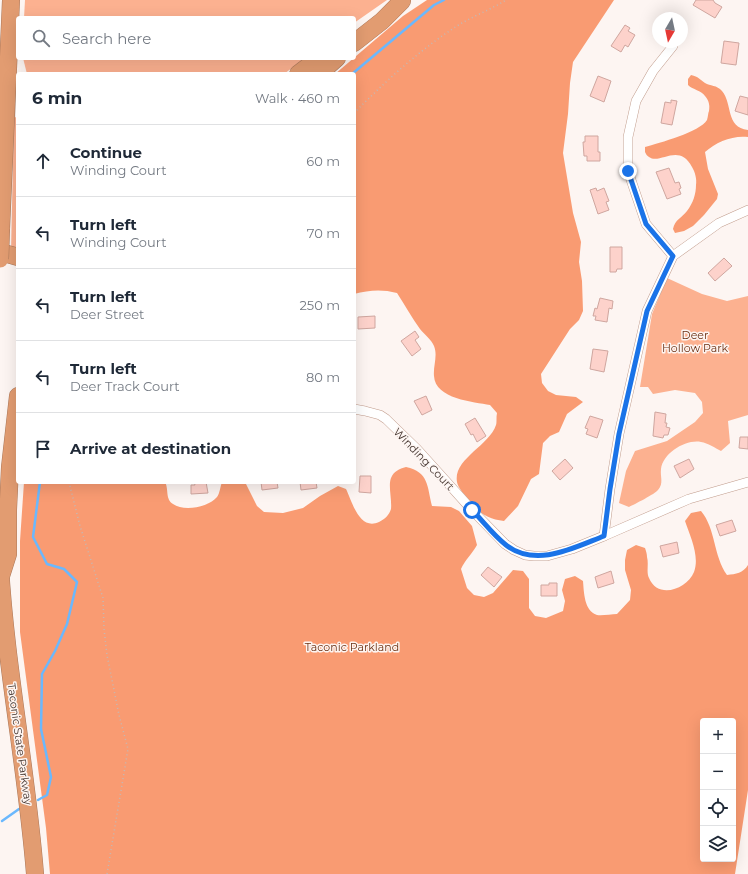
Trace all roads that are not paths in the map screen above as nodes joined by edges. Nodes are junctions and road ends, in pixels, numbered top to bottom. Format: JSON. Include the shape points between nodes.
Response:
{"nodes":[{"id":1,"x":11,"y":0,"type":"edge"},
{"id":2,"x":356,"y":31,"type":"edge"},
{"id":3,"x":356,"y":41,"type":"edge"},
{"id":4,"x":671,"y":48,"type":"edge"},
{"id":5,"x":8,"y":56,"type":"junction"},
{"id":6,"x":316,"y":60,"type":"edge"},
{"id":7,"x":335,"y":60,"type":"edge"},
{"id":8,"x":301,"y":72,"type":"edge"},
{"id":9,"x":321,"y":72,"type":"edge"},
{"id":10,"x":16,"y":77,"type":"edge"},
{"id":11,"x":748,"y":210,"type":"edge"},
{"id":12,"x":0,"y":252,"type":"edge"},
{"id":13,"x":16,"y":256,"type":"edge"},
{"id":14,"x":673,"y":256,"type":"junction"},
{"id":15,"x":0,"y":259,"type":"edge"},
{"id":16,"x":356,"y":409,"type":"edge"},
{"id":17,"x":16,"y":410,"type":"edge"},
{"id":18,"x":748,"y":482,"type":"edge"},
{"id":19,"x":604,"y":536,"type":"junction"},
{"id":20,"x":0,"y":571,"type":"edge"},
{"id":21,"x":35,"y":874,"type":"edge"}],
"edges":[{"from":1,"to":5,"type":"highway"},
{"from":2,"to":3,"type":"highway","via":[[402,1]]},
{"from":4,"to":14,"type":"street","via":[[653,71],[636,101],[628,137],[628,171],[646,224]]},
{"from":5,"to":10,"type":"highway"},
{"from":5,"to":15,"type":"highway","bridge":true},
{"from":6,"to":8,"type":"highway"},
{"from":7,"to":9,"type":"highway"},
{"from":11,"to":14,"type":"street","via":[[718,223]]},
{"from":12,"to":13,"type":"highway"},
{"from":14,"to":19,"type":"street","via":[[647,311],[619,434]]},
{"from":16,"to":19,"type":"street","name":"Winding Court","via":[[377,414],[386,419],[499,538],[514,550],[525,555],[547,556]]},
{"from":17,"to":20,"type":"highway","via":[[10,468],[8,554]]},
{"from":18,"to":19,"type":"street","name":"Winding Court","via":[[689,499]]},
{"from":20,"to":21,"type":"highway","name":"Taconic State Parkway"}]}
